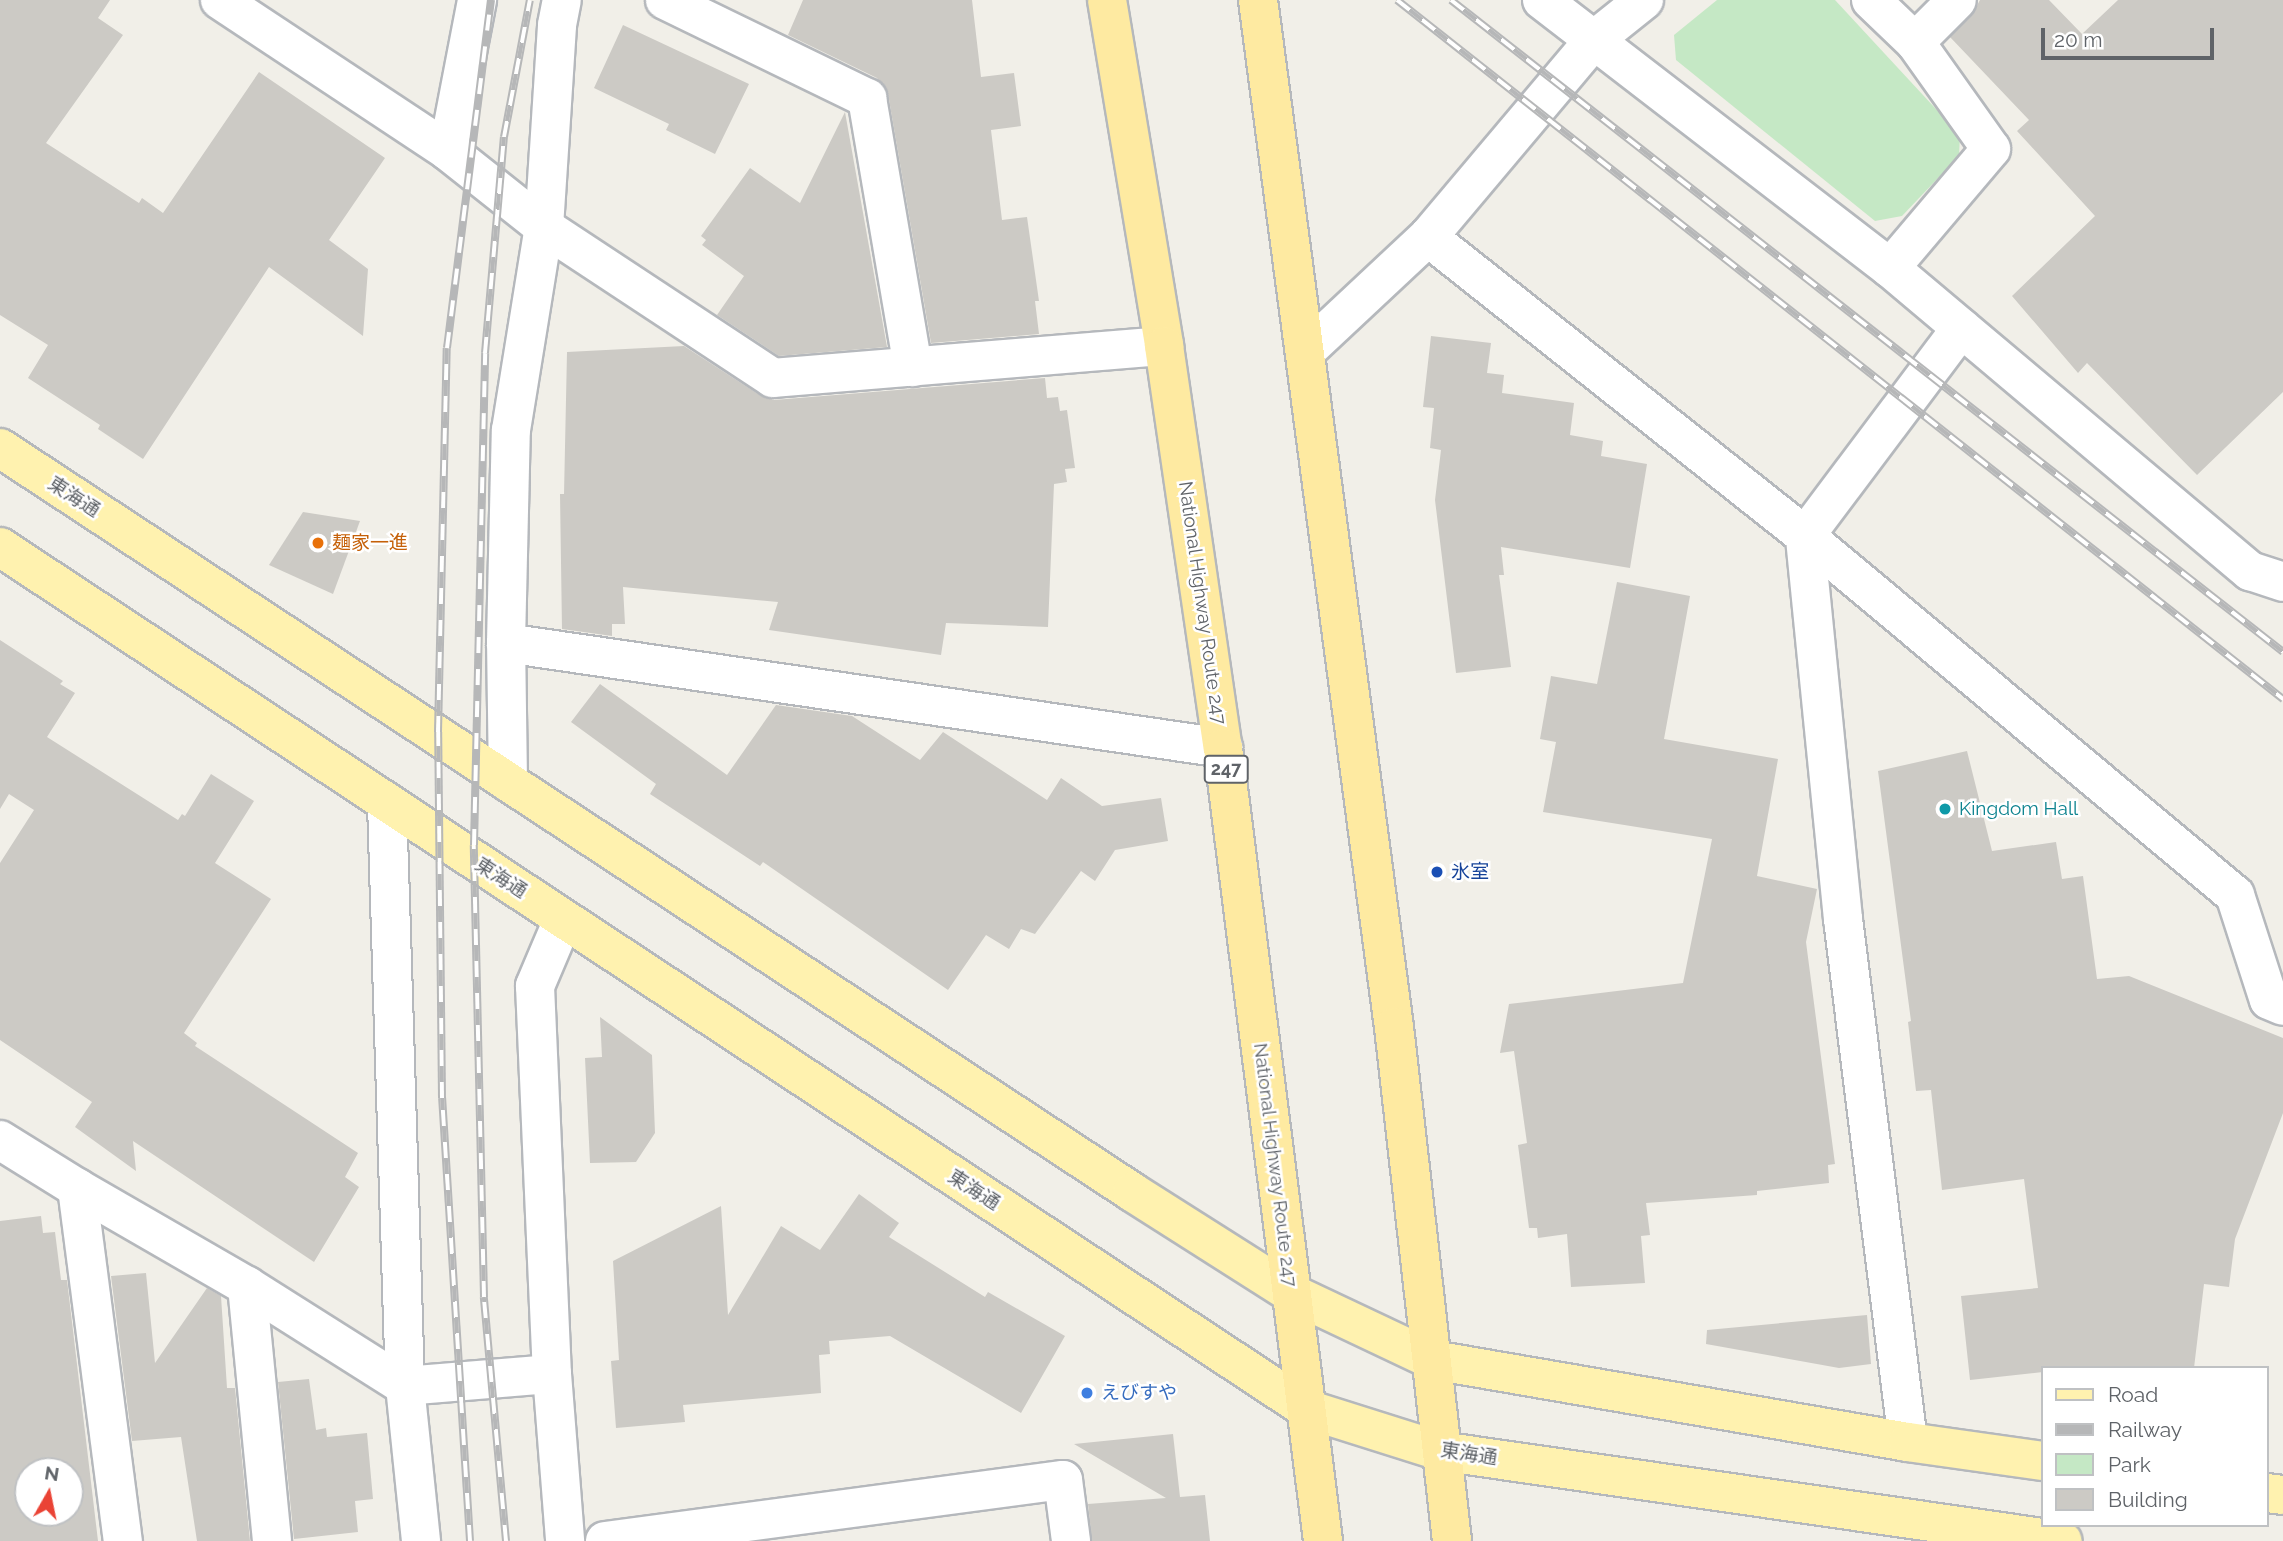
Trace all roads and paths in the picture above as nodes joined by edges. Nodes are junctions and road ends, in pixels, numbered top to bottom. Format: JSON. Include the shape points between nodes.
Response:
{"nodes":[{"id":1,"x":220,"y":0,"type":"edge"},
{"id":2,"x":477,"y":0,"type":"edge"},
{"id":3,"x":562,"y":0,"type":"edge"},
{"id":4,"x":665,"y":0,"type":"edge"},
{"id":5,"x":1107,"y":0,"type":"edge"},
{"id":6,"x":1258,"y":0,"type":"edge"},
{"id":7,"x":1542,"y":0,"type":"edge"},
{"id":8,"x":1644,"y":0,"type":"edge"},
{"id":9,"x":1871,"y":0,"type":"edge"},
{"id":10,"x":1957,"y":0,"type":"edge"},
{"id":11,"x":1594,"y":40,"type":"junction"},
{"id":12,"x":1915,"y":42,"type":"junction"},
{"id":13,"x":448,"y":150,"type":"junction"},
{"id":14,"x":544,"y":227,"type":"junction"},
{"id":15,"x":1428,"y":237,"type":"junction"},
{"id":16,"x":1890,"y":268,"type":"junction"},
{"id":17,"x":1961,"y":328,"type":"junction"},
{"id":18,"x":1164,"y":346,"type":"junction"},
{"id":19,"x":1306,"y":351,"type":"junction"},
{"id":20,"x":913,"y":367,"type":"junction"},
{"id":21,"x":0,"y":448,"type":"edge"},
{"id":22,"x":1805,"y":536,"type":"junction"},
{"id":23,"x":0,"y":547,"type":"edge"},
{"id":24,"x":2283,"y":582,"type":"edge"},
{"id":25,"x":506,"y":643,"type":"junction"},
{"id":26,"x":1223,"y":747,"type":"junction"},
{"id":27,"x":508,"y":782,"type":"junction"},
{"id":28,"x":387,"y":803,"type":"junction"},
{"id":29,"x":564,"y":920,"type":"junction"},
{"id":30,"x":2283,"y":1006,"type":"edge"},
{"id":31,"x":0,"y":1140,"type":"edge"},
{"id":32,"x":77,"y":1188,"type":"junction"},
{"id":33,"x":247,"y":1286,"type":"junction"},
{"id":34,"x":1291,"y":1293,"type":"junction"},
{"id":35,"x":1433,"y":1360,"type":"junction"},
{"id":36,"x":552,"y":1374,"type":"junction"},
{"id":37,"x":405,"y":1387,"type":"junction"},
{"id":38,"x":1307,"y":1409,"type":"junction"},
{"id":39,"x":1908,"y":1442,"type":"junction"},
{"id":40,"x":1440,"y":1451,"type":"junction"},
{"id":41,"x":2042,"y":1461,"type":"edge"},
{"id":42,"x":1935,"y":1532,"type":"edge"},
{"id":43,"x":123,"y":1541,"type":"edge"},
{"id":44,"x":272,"y":1541,"type":"edge"},
{"id":45,"x":421,"y":1541,"type":"edge"},
{"id":46,"x":565,"y":1541,"type":"edge"},
{"id":47,"x":605,"y":1541,"type":"edge"},
{"id":48,"x":1071,"y":1541,"type":"edge"},
{"id":49,"x":1323,"y":1541,"type":"edge"},
{"id":50,"x":1452,"y":1541,"type":"edge"},
{"id":51,"x":2063,"y":1541,"type":"edge"}],
"edges":[{"from":1,"to":13,"type":"street"},
{"from":2,"to":13,"type":"street"},
{"from":3,"to":14,"type":"street"},
{"from":4,"to":20,"type":"street","via":[[867,98]]},
{"from":5,"to":18,"type":"highway","name":"National Highway Route 247","number":"247"},
{"from":6,"to":19,"type":"highway"},
{"from":7,"to":11,"type":"street"},
{"from":8,"to":11,"type":"street"},
{"from":9,"to":12,"type":"street"},
{"from":10,"to":12,"type":"street"},
{"from":11,"to":15,"type":"street"},
{"from":11,"to":16,"type":"street"},
{"from":12,"to":16,"type":"street","via":[[1991,149]]},
{"from":13,"to":14,"type":"street"},
{"from":14,"to":20,"type":"street","via":[[773,378]]},
{"from":14,"to":25,"type":"street","via":[[510,430]]},
{"from":15,"to":19,"type":"street"},
{"from":15,"to":22,"type":"street"},
{"from":16,"to":17,"type":"street"},
{"from":17,"to":22,"type":"street"},
{"from":17,"to":24,"type":"street","via":[[2250,571]]},
{"from":18,"to":20,"type":"street"},
{"from":18,"to":26,"type":"highway","name":"National Highway Route 247","number":"247"},
{"from":19,"to":35,"type":"highway"},
{"from":21,"to":27,"type":"main road","name":"東海通"},
{"from":22,"to":30,"type":"street","via":[[2235,895],[2269,1000]]},
{"from":22,"to":39,"type":"street","via":[[1843,919]]},
{"from":23,"to":28,"type":"main road","name":"東海通"},
{"from":25,"to":26,"type":"street"},
{"from":25,"to":27,"type":"street"},
{"from":26,"to":34,"type":"highway","name":"National Highway Route 247","number":"247"},
{"from":27,"to":34,"type":"main road","name":"東海通"},
{"from":28,"to":29,"type":"main road","name":"東海通"},
{"from":28,"to":37,"type":"street"},
{"from":29,"to":36,"type":"street","via":[[535,986]]},
{"from":29,"to":38,"type":"main road","name":"東海通"},
{"from":31,"to":32,"type":"street"},
{"from":32,"to":33,"type":"street"},
{"from":32,"to":43,"type":"street"},
{"from":33,"to":37,"type":"street"},
{"from":33,"to":44,"type":"street"},
{"from":34,"to":35,"type":"main road","name":"東海通"},
{"from":34,"to":38,"type":"highway","name":"National Highway Route 247","number":"247"},
{"from":35,"to":39,"type":"main road","name":"東海通"},
{"from":35,"to":40,"type":"highway"},
{"from":36,"to":37,"type":"street"},
{"from":36,"to":46,"type":"street"},
{"from":37,"to":45,"type":"street"},
{"from":38,"to":40,"type":"main road","name":"東海通"},
{"from":38,"to":49,"type":"highway","name":"National Highway Route 247","number":"247"},
{"from":39,"to":41,"type":"main road","name":"東海通"},
{"from":40,"to":42,"type":"main road","name":"東海通"},
{"from":40,"to":50,"type":"highway"},
{"from":42,"to":51,"type":"main road","name":"東海通"},
{"from":47,"to":48,"type":"street","via":[[1063,1480]]}]}
